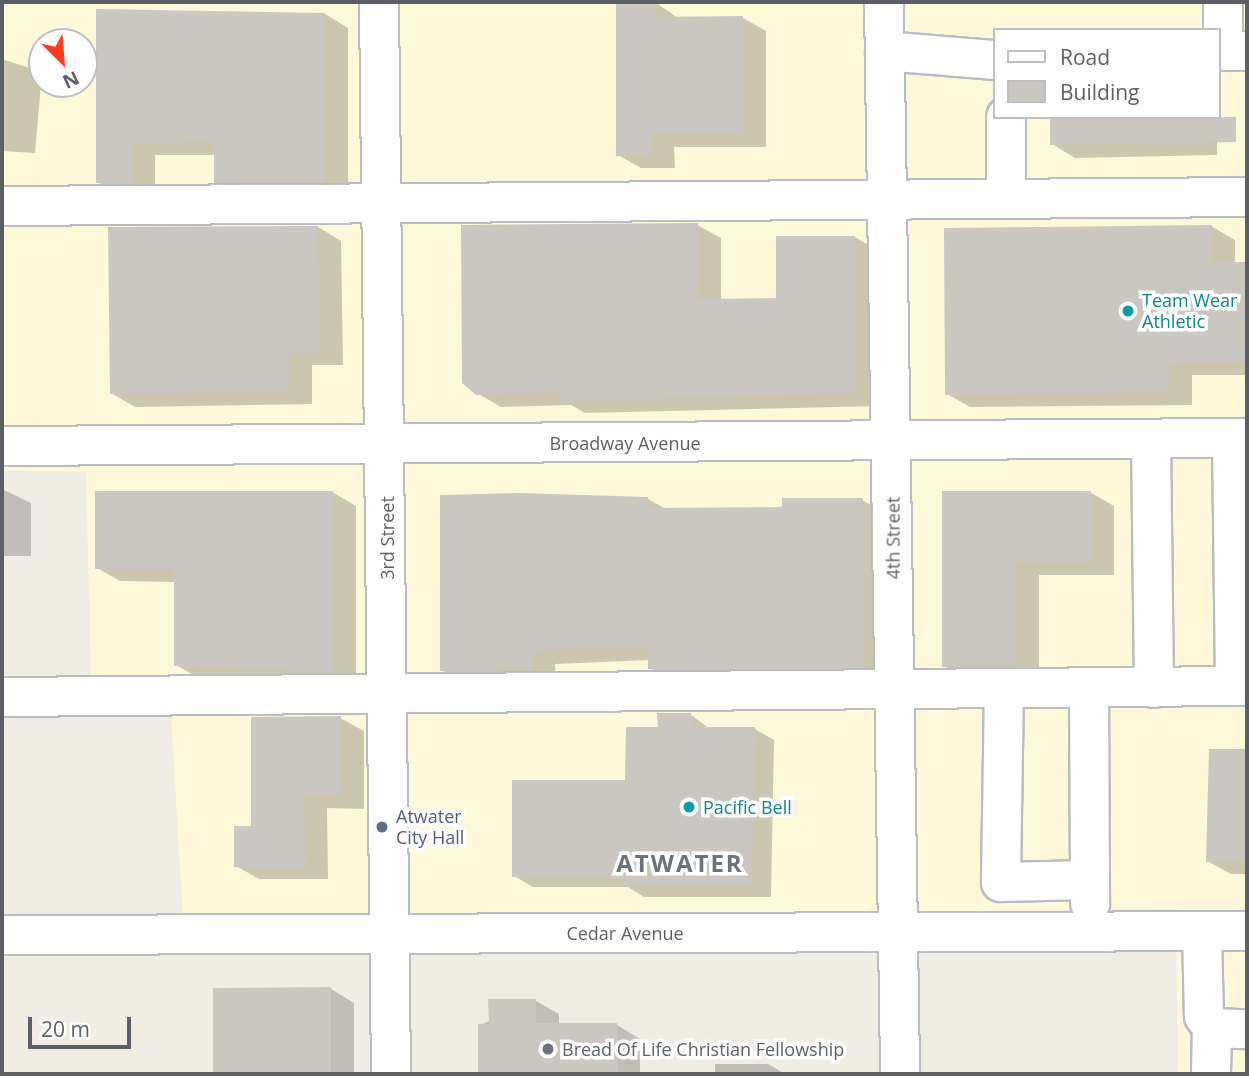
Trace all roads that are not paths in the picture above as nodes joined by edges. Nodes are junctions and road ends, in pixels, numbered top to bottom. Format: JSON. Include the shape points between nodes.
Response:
{"nodes":[{"id":1,"x":379,"y":2,"type":"edge"},
{"id":2,"x":884,"y":2,"type":"edge"},
{"id":3,"x":1223,"y":2,"type":"edge"},
{"id":4,"x":886,"y":51,"type":"junction"},
{"id":5,"x":1230,"y":51,"type":"edge"},
{"id":6,"x":993,"y":60,"type":"edge"},
{"id":7,"x":1006,"y":119,"type":"edge"},
{"id":8,"x":1247,"y":197,"type":"edge"},
{"id":9,"x":1006,"y":198,"type":"junction"},
{"id":10,"x":888,"y":201,"type":"junction"},
{"id":11,"x":383,"y":205,"type":"junction"},
{"id":12,"x":2,"y":206,"type":"edge"},
{"id":13,"x":1240,"y":439,"type":"edge"},
{"id":14,"x":1151,"y":440,"type":"junction"},
{"id":15,"x":892,"y":442,"type":"junction"},
{"id":16,"x":386,"y":445,"type":"junction"},
{"id":17,"x":2,"y":446,"type":"edge"},
{"id":18,"x":1241,"y":524,"type":"edge"},
{"id":19,"x":1241,"y":686,"type":"edge"},
{"id":20,"x":1004,"y":688,"type":"junction"},
{"id":21,"x":1154,"y":688,"type":"junction"},
{"id":22,"x":388,"y":689,"type":"junction"},
{"id":23,"x":1089,"y":689,"type":"junction"},
{"id":24,"x":895,"y":690,"type":"junction"},
{"id":25,"x":2,"y":698,"type":"edge"},
{"id":26,"x":1090,"y":880,"type":"junction"},
{"id":27,"x":897,"y":931,"type":"junction"},
{"id":28,"x":1090,"y":931,"type":"junction"},
{"id":29,"x":1202,"y":931,"type":"junction"},
{"id":30,"x":1247,"y":931,"type":"edge"},
{"id":31,"x":2,"y":934,"type":"edge"},
{"id":32,"x":390,"y":934,"type":"junction"},
{"id":33,"x":1230,"y":1029,"type":"edge"},
{"id":34,"x":391,"y":1074,"type":"edge"},
{"id":35,"x":900,"y":1074,"type":"edge"},
{"id":36,"x":1211,"y":1074,"type":"edge"}],
"edges":[{"from":1,"to":11,"type":"street","name":"3rd Street"},
{"from":2,"to":4,"type":"street","name":"4th Street"},
{"from":3,"to":5,"type":"street"},
{"from":4,"to":6,"type":"street"},
{"from":4,"to":10,"type":"street","name":"4th Street"},
{"from":7,"to":9,"type":"street"},
{"from":8,"to":9,"type":"street"},
{"from":9,"to":10,"type":"street"},
{"from":10,"to":11,"type":"street"},
{"from":10,"to":15,"type":"street","name":"4th Street"},
{"from":11,"to":12,"type":"street"},
{"from":11,"to":16,"type":"street","name":"3rd Street"},
{"from":13,"to":14,"type":"street","name":"Broadway Avenue"},
{"from":13,"to":18,"type":"street"},
{"from":14,"to":15,"type":"street","name":"Broadway Avenue"},
{"from":14,"to":21,"type":"street"},
{"from":15,"to":16,"type":"street","name":"Broadway Avenue"},
{"from":15,"to":24,"type":"street","name":"4th Street"},
{"from":16,"to":17,"type":"street","name":"Broadway Avenue"},
{"from":16,"to":22,"type":"street","name":"3rd Street"},
{"from":18,"to":19,"type":"street"},
{"from":19,"to":21,"type":"street"},
{"from":20,"to":23,"type":"street"},
{"from":20,"to":24,"type":"street"},
{"from":20,"to":26,"type":"street","via":[[1001,882]]},
{"from":21,"to":23,"type":"street"},
{"from":22,"to":24,"type":"street"},
{"from":22,"to":25,"type":"street"},
{"from":22,"to":32,"type":"street","name":"3rd Street"},
{"from":23,"to":26,"type":"street"},
{"from":24,"to":27,"type":"street","name":"4th Street"},
{"from":26,"to":28,"type":"street"},
{"from":27,"to":28,"type":"street","name":"Cedar Avenue"},
{"from":27,"to":32,"type":"street","name":"Cedar Avenue"},
{"from":27,"to":35,"type":"street","name":"4th Street"},
{"from":28,"to":29,"type":"street","name":"Cedar Avenue"},
{"from":29,"to":30,"type":"street","name":"Cedar Avenue"},
{"from":29,"to":33,"type":"street","via":[[1201,992]]},
{"from":31,"to":32,"type":"street","name":"Cedar Avenue"},
{"from":32,"to":34,"type":"street","name":"3rd Street"},
{"from":33,"to":36,"type":"street"}]}
